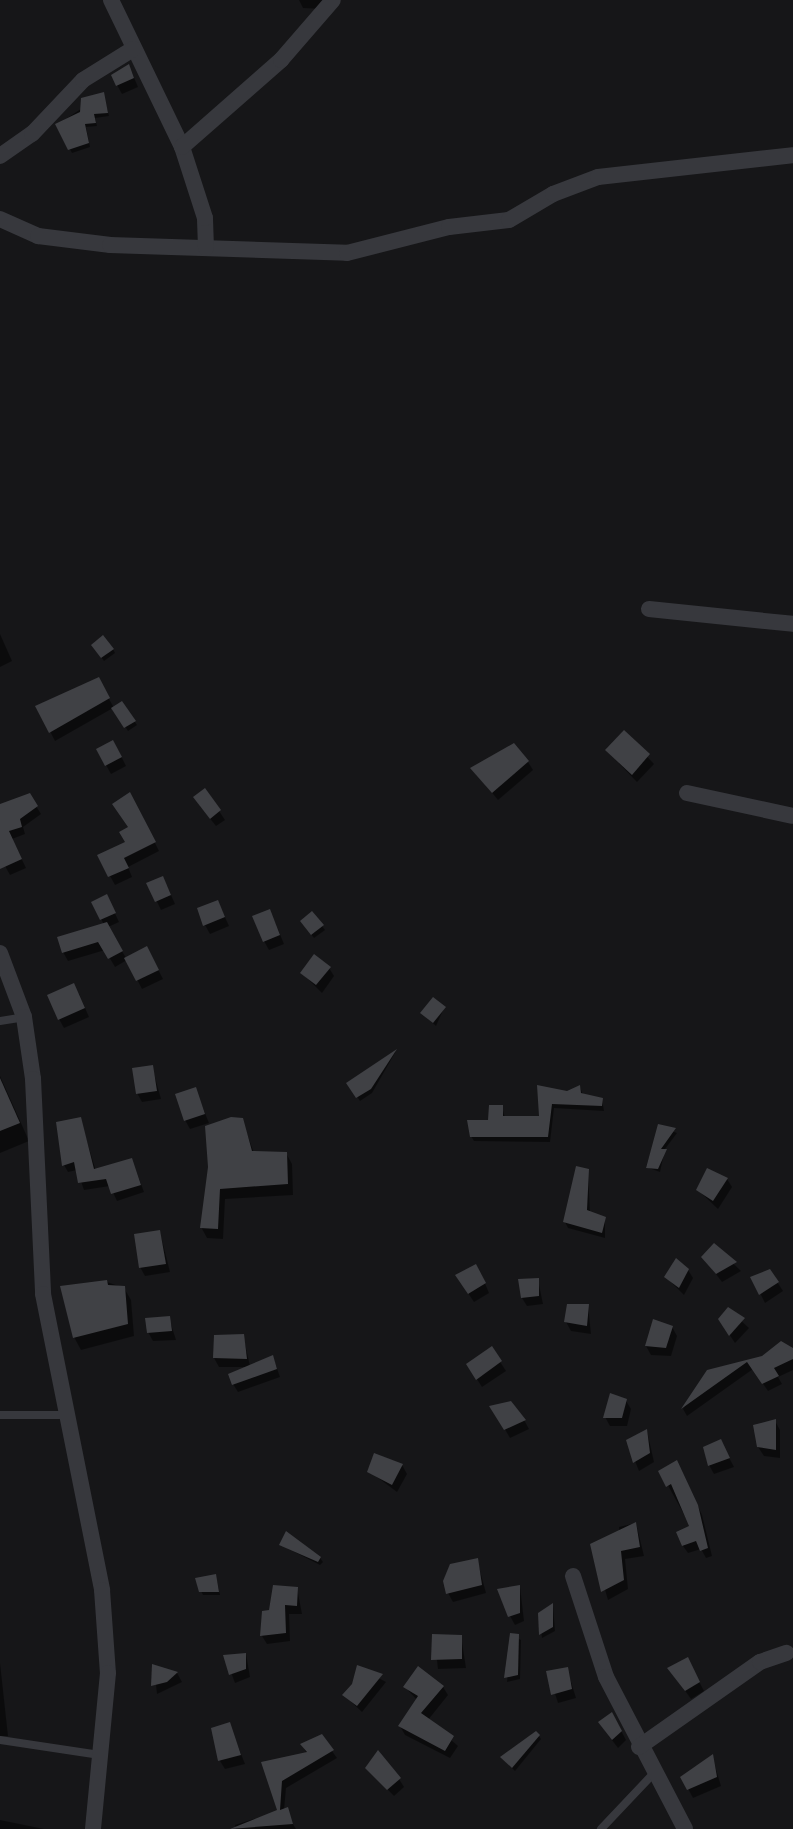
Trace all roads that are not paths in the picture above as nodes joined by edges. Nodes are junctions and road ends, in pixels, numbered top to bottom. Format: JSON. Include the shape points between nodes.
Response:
{"nodes":[{"id":1,"x":111,"y":0,"type":"edge"},
{"id":2,"x":333,"y":0,"type":"edge"},
{"id":3,"x":133,"y":49,"type":"junction"},
{"id":4,"x":182,"y":147,"type":"junction"},
{"id":5,"x":793,"y":155,"type":"edge"},
{"id":6,"x":0,"y":156,"type":"edge"},
{"id":7,"x":0,"y":219,"type":"edge"},
{"id":8,"x":206,"y":248,"type":"junction"},
{"id":9,"x":649,"y":609,"type":"dead end"},
{"id":10,"x":793,"y":624,"type":"edge"},
{"id":11,"x":687,"y":793,"type":"dead end"},
{"id":12,"x":793,"y":816,"type":"edge"},
{"id":13,"x":0,"y":953,"type":"edge"},
{"id":14,"x":24,"y":1017,"type":"junction"},
{"id":15,"x":0,"y":1021,"type":"edge"},
{"id":16,"x":0,"y":1415,"type":"edge"},
{"id":17,"x":66,"y":1416,"type":"junction"},
{"id":18,"x":573,"y":1576,"type":"dead end"},
{"id":19,"x":786,"y":1653,"type":"dead end"},
{"id":20,"x":0,"y":1740,"type":"edge"},
{"id":21,"x":639,"y":1747,"type":"junction"},
{"id":22,"x":100,"y":1755,"type":"junction"},
{"id":23,"x":654,"y":1773,"type":"junction"},
{"id":24,"x":93,"y":1829,"type":"edge"},
{"id":25,"x":602,"y":1829,"type":"edge"},
{"id":26,"x":685,"y":1829,"type":"edge"}],
"edges":[{"from":1,"to":3,"type":"street"},
{"from":2,"to":4,"type":"street","via":[[281,60]]},
{"from":3,"to":4,"type":"street"},
{"from":3,"to":6,"type":"street","via":[[83,80],[32,134]]},
{"from":4,"to":8,"type":"street","via":[[205,218]]},
{"from":5,"to":8,"type":"street","via":[[598,177],[553,194],[509,220],[449,227],[347,253]]},
{"from":7,"to":8,"type":"street","via":[[38,236]]},
{"from":9,"to":10,"type":"street"},
{"from":11,"to":12,"type":"street"},
{"from":13,"to":14,"type":"street"},
{"from":14,"to":15,"type":"lane"},
{"from":14,"to":17,"type":"street","via":[[33,1079],[43,1294]]},
{"from":16,"to":17,"type":"lane"},
{"from":17,"to":22,"type":"street","via":[[102,1590],[108,1672]]},
{"from":18,"to":21,"type":"street","via":[[606,1677]]},
{"from":19,"to":21,"type":"street","via":[[742,1673]]},
{"from":20,"to":22,"type":"lane"},
{"from":21,"to":23,"type":"street"},
{"from":22,"to":24,"type":"street"},
{"from":23,"to":25,"type":"lane"},
{"from":23,"to":26,"type":"street"}]}
